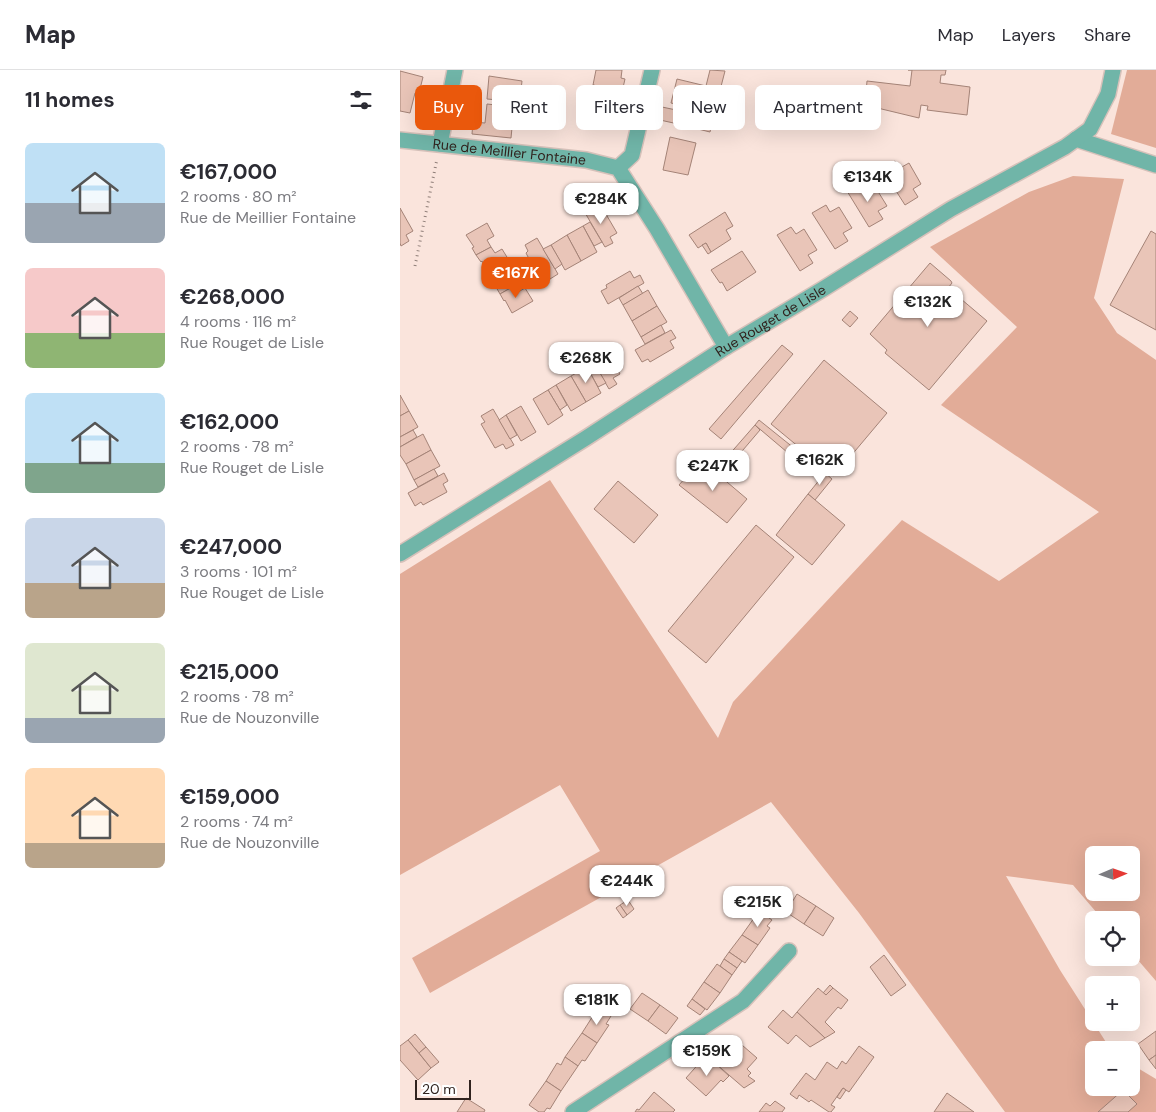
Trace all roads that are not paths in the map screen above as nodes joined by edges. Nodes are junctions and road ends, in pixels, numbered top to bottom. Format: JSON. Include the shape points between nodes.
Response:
{"nodes":[{"id":1,"x":455,"y":70,"type":"edge"},
{"id":2,"x":652,"y":70,"type":"edge"},
{"id":3,"x":1113,"y":70,"type":"edge"},
{"id":4,"x":1076,"y":139,"type":"junction"},
{"id":5,"x":400,"y":140,"type":"edge"},
{"id":6,"x":440,"y":144,"type":"junction"},
{"id":7,"x":1156,"y":166,"type":"edge"},
{"id":8,"x":618,"y":168,"type":"junction"},
{"id":9,"x":726,"y":348,"type":"junction"},
{"id":10,"x":400,"y":554,"type":"edge"},
{"id":11,"x":789,"y":951,"type":"dead end"},
{"id":12,"x":573,"y":1112,"type":"edge"}],
"edges":[{"from":1,"to":6,"type":"street"},
{"from":2,"to":8,"type":"street","via":[[632,155]]},
{"from":3,"to":4,"type":"street","name":"Rue Rouget de Lisle","via":[[1108,94],[1090,129]]},
{"from":4,"to":7,"type":"street"},
{"from":4,"to":9,"type":"street","name":"Rue Rouget de Lisle","via":[[951,208]]},
{"from":5,"to":6,"type":"street","name":"Rue de Meillier Fontaine"},
{"from":6,"to":8,"type":"street","name":"Rue de Meillier Fontaine","via":[[586,160]]},
{"from":8,"to":9,"type":"street"},
{"from":9,"to":10,"type":"street","name":"Rue Rouget de Lisle"},
{"from":11,"to":12,"type":"street","via":[[744,1001]]}]}
